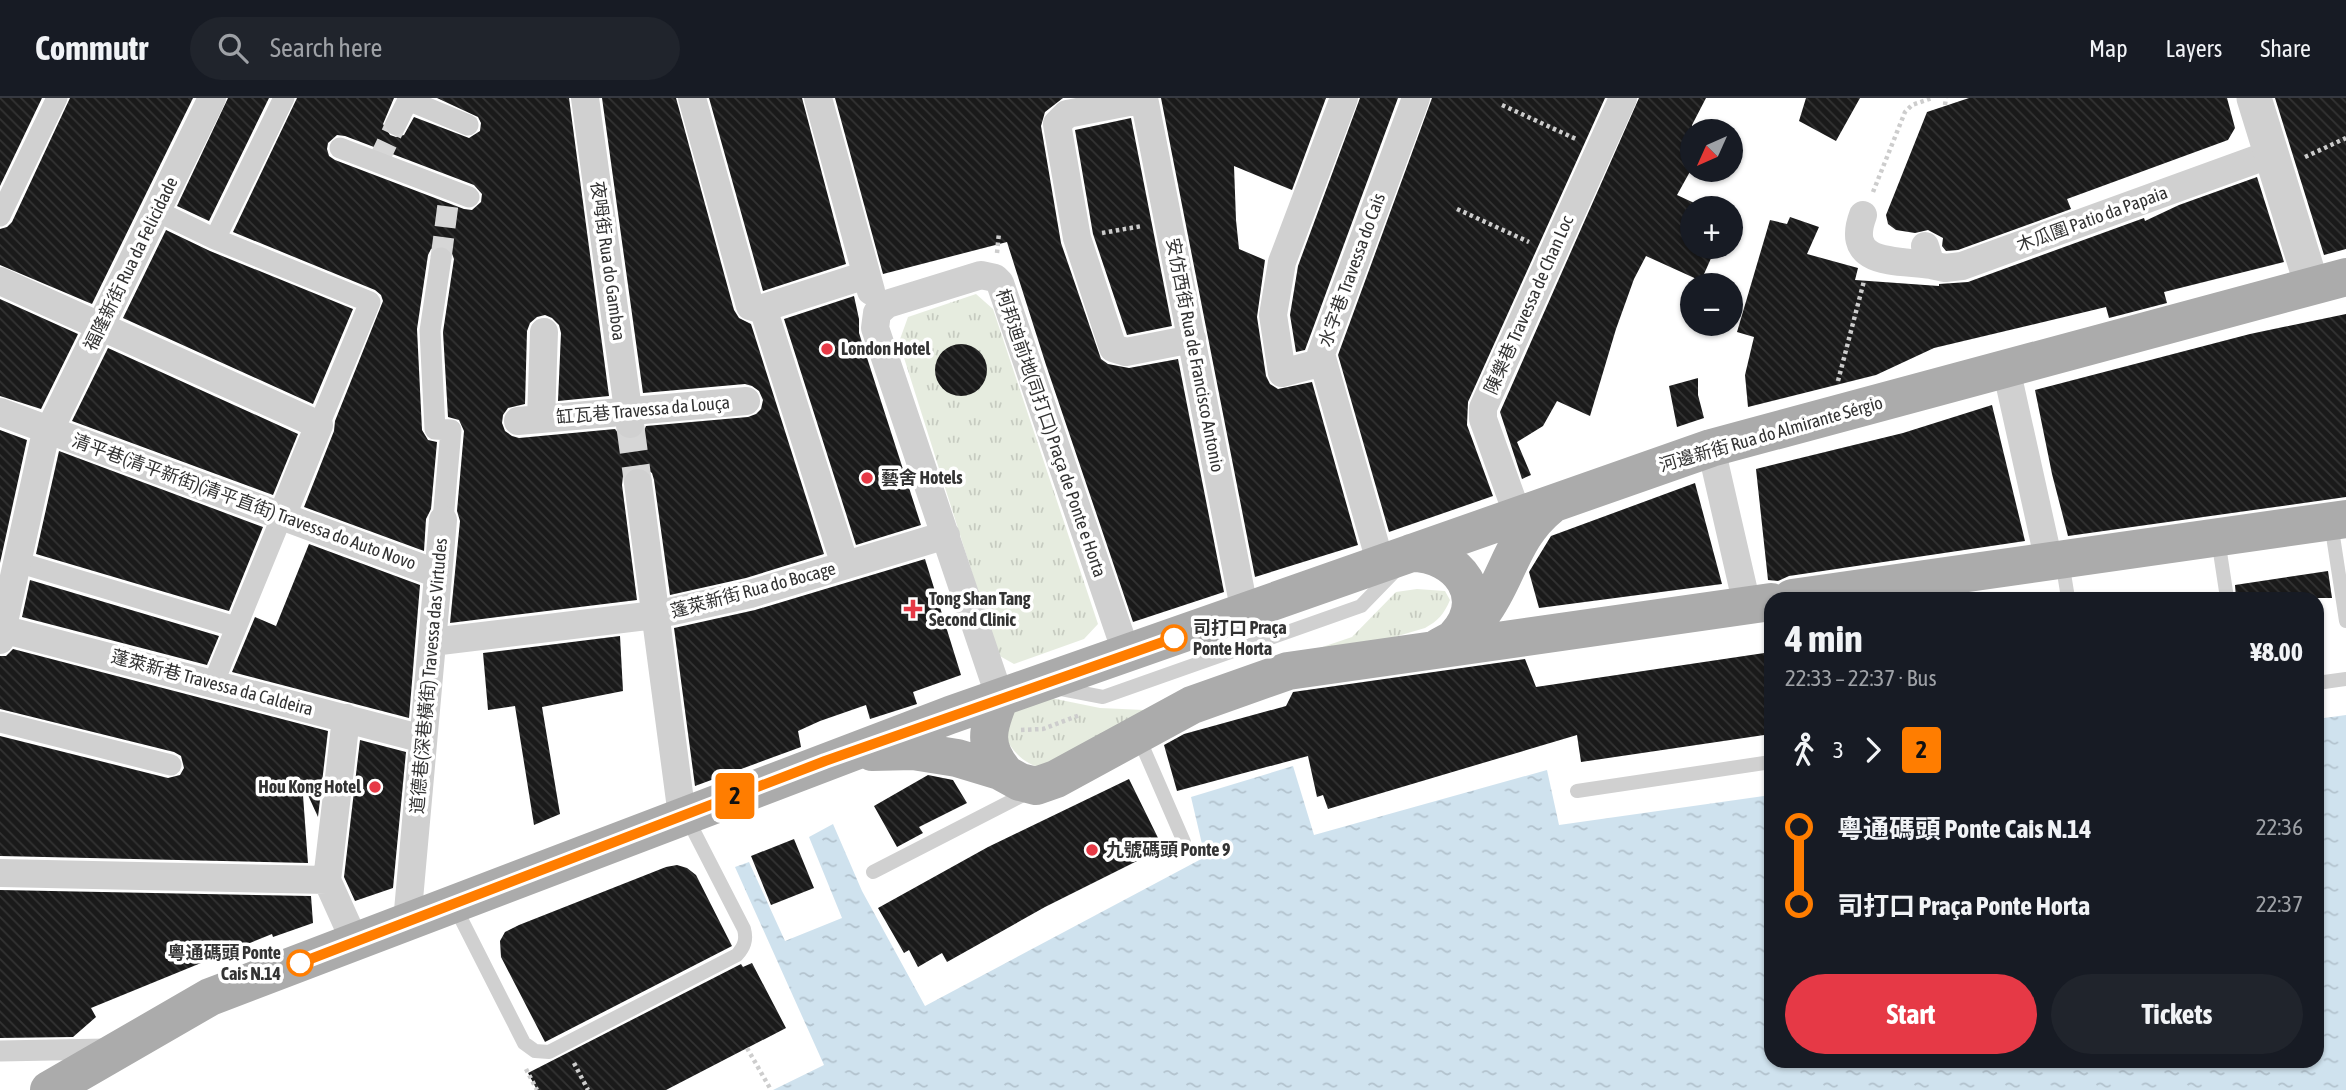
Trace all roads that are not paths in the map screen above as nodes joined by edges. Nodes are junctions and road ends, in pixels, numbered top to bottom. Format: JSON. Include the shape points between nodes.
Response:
{"nodes":[{"id":1,"x":57,"y":98,"type":"edge"},
{"id":2,"x":212,"y":98,"type":"edge"},
{"id":3,"x":284,"y":98,"type":"edge"},
{"id":4,"x":586,"y":98,"type":"edge"},
{"id":5,"x":692,"y":98,"type":"edge"},
{"id":6,"x":818,"y":98,"type":"edge"},
{"id":7,"x":1344,"y":98,"type":"edge"},
{"id":8,"x":1416,"y":98,"type":"edge"},
{"id":9,"x":1623,"y":98,"type":"edge"},
{"id":10,"x":2254,"y":98,"type":"edge"},
{"id":11,"x":409,"y":99,"type":"edge"},
{"id":12,"x":1144,"y":99,"type":"edge"},
{"id":13,"x":396,"y":124,"type":"tunnel mouth"},
{"id":14,"x":468,"y":125,"type":"dead end"},
{"id":15,"x":340,"y":148,"type":"dead end"},
{"id":16,"x":2274,"y":162,"type":"junction"},
{"id":17,"x":469,"y":197,"type":"dead end"},
{"id":18,"x":157,"y":211,"type":"junction"},
{"id":19,"x":1863,"y":215,"type":"road end"},
{"id":20,"x":0,"y":216,"type":"edge"},
{"id":21,"x":215,"y":239,"type":"junction"},
{"id":22,"x":441,"y":258,"type":"tunnel mouth"},
{"id":23,"x":866,"y":275,"type":"junction"},
{"id":24,"x":0,"y":281,"type":"edge"},
{"id":25,"x":2329,"y":282,"type":"edge"},
{"id":26,"x":763,"y":308,"type":"junction"},
{"id":27,"x":877,"y":313,"type":"junction"},
{"id":28,"x":100,"y":328,"type":"junction"},
{"id":29,"x":544,"y":332,"type":"dead end"},
{"id":30,"x":1192,"y":339,"type":"junction"},
{"id":31,"x":1323,"y":362,"type":"junction"},
{"id":32,"x":2007,"y":368,"type":"junction"},
{"id":33,"x":746,"y":401,"type":"dead end"},
{"id":34,"x":0,"y":412,"type":"edge"},
{"id":35,"x":629,"y":417,"type":"junction"},
{"id":36,"x":319,"y":425,"type":"junction"},
{"id":37,"x":49,"y":430,"type":"junction"},
{"id":38,"x":1711,"y":448,"type":"junction"},
{"id":39,"x":638,"y":483,"type":"tunnel mouth"},
{"id":40,"x":1535,"y":510,"type":"junction"},
{"id":41,"x":282,"y":516,"type":"junction"},
{"id":42,"x":443,"y":520,"type":"joint"},
{"id":43,"x":2338,"y":520,"type":"edge"},
{"id":44,"x":946,"y":535,"type":"junction"},
{"id":45,"x":2218,"y":538,"type":"junction"},
{"id":46,"x":1396,"y":559,"type":"junction"},
{"id":47,"x":2056,"y":561,"type":"junction"},
{"id":48,"x":17,"y":562,"type":"junction"},
{"id":49,"x":845,"y":565,"type":"junction"},
{"id":50,"x":438,"y":574,"type":"junction"},
{"id":51,"x":1911,"y":590,"type":"edge"},
{"id":52,"x":1881,"y":592,"type":"edge"},
{"id":53,"x":2066,"y":592,"type":"edge"},
{"id":54,"x":2226,"y":592,"type":"edge"},
{"id":55,"x":1759,"y":603,"type":"edge"},
{"id":56,"x":1245,"y":613,"type":"junction"},
{"id":57,"x":655,"y":615,"type":"junction"},
{"id":58,"x":2346,"y":621,"type":"edge"},
{"id":59,"x":236,"y":627,"type":"junction"},
{"id":60,"x":1,"y":632,"type":"edge"},
{"id":61,"x":432,"y":642,"type":"junction"},
{"id":62,"x":1438,"y":646,"type":"junction"},
{"id":63,"x":1127,"y":655,"type":"junction"},
{"id":64,"x":2346,"y":679,"type":"edge"},
{"id":65,"x":2324,"y":682,"type":"edge"},
{"id":66,"x":214,"y":684,"type":"junction"},
{"id":67,"x":1038,"y":685,"type":"junction"},
{"id":68,"x":994,"y":715,"type":"junction"},
{"id":69,"x":346,"y":718,"type":"junction"},
{"id":70,"x":0,"y":722,"type":"edge"},
{"id":71,"x":1138,"y":734,"type":"junction"},
{"id":72,"x":423,"y":739,"type":"junction"},
{"id":73,"x":825,"y":761,"type":"junction"},
{"id":74,"x":1764,"y":763,"type":"edge"},
{"id":75,"x":171,"y":765,"type":"dead end"},
{"id":76,"x":1006,"y":774,"type":"junction"},
{"id":77,"x":1056,"y":779,"type":"junction"},
{"id":78,"x":1577,"y":791,"type":"dead end"},
{"id":79,"x":683,"y":816,"type":"junction"},
{"id":80,"x":1184,"y":842,"type":"dead end"},
{"id":81,"x":873,"y":872,"type":"dead end"},
{"id":82,"x":0,"y":873,"type":"edge"},
{"id":83,"x":327,"y":880,"type":"junction"},
{"id":84,"x":453,"y":904,"type":"junction"},
{"id":85,"x":407,"y":922,"type":"junction"},
{"id":86,"x":355,"y":942,"type":"junction"},
{"id":87,"x":118,"y":1049,"type":"junction"},
{"id":88,"x":0,"y":1051,"type":"edge"},
{"id":89,"x":49,"y":1090,"type":"edge"}],
"edges":[{"from":1,"to":20,"type":"street"},
{"from":2,"to":18,"type":"street","name":"福隆新街 Rua da Felicidade"},
{"from":3,"to":21,"type":"street"},
{"from":4,"to":35,"type":"street","name":"夜呣街 Rua do Gamboa"},
{"from":5,"to":26,"type":"street","via":[[748,303]]},
{"from":6,"to":23,"type":"street"},
{"from":7,"to":31,"type":"street","via":[[1282,262],[1273,315],[1282,373]]},
{"from":8,"to":31,"type":"street","name":"水字巷 Travessa do Cais","via":[[1321,354]]},
{"from":9,"to":40,"type":"street","name":"陳樂巷 Travessa de Chan Loc","via":[[1483,408],[1483,419]]},
{"from":10,"to":16,"type":"street"},
{"from":11,"to":13,"type":"street"},
{"from":11,"to":14,"type":"street"},
{"from":12,"to":30,"type":"street","name":"安仿西街 Rua de Francisco Antonio"},
{"from":12,"to":30,"type":"street","via":[[1067,114],[1057,124],[1077,238],[1113,348],[1126,352]]},
{"from":15,"to":17,"type":"street"},
{"from":16,"to":19,"type":"street","name":"木瓜圍 Patio da Papaia","via":[[1962,266],[1945,268],[1928,256],[1868,254],[1858,238]]},
{"from":16,"to":25,"type":"street"},
{"from":18,"to":21,"type":"street"},
{"from":18,"to":28,"type":"street","name":"福隆新街 Rua da Felicidade"},
{"from":21,"to":36,"type":"street","via":[[370,302]]},
{"from":22,"to":42,"type":"street","name":"道德巷(深巷橫街) Travessa das Virtudes","via":[[430,331],[435,429],[452,430]]},
{"from":23,"to":26,"type":"street"},
{"from":23,"to":27,"type":"street"},
{"from":24,"to":28,"type":"street"},
{"from":25,"to":32,"type":"main road","name":"河邊新街 Rua do Almirante Sérgio"},
{"from":26,"to":49,"type":"street"},
{"from":27,"to":44,"type":"street","via":[[875,328]]},
{"from":27,"to":63,"type":"street","name":"柯邦迪前地(司打口) Praça de Ponte e Horta","via":[[887,304],[981,275],[1000,283]]},
{"from":28,"to":36,"type":"street"},
{"from":28,"to":37,"type":"street","name":"福隆新街 Rua da Felicidade"},
{"from":29,"to":35,"type":"street","name":"缸瓦巷 Travessa da Louça","via":[[530,420]]},
{"from":30,"to":56,"type":"street","name":"安仿西街 Rua de Francisco Antonio"},
{"from":31,"to":46,"type":"street","name":"水字巷 Travessa do Cais"},
{"from":32,"to":38,"type":"main road","name":"河邊新街 Rua do Almirante Sérgio"},
{"from":32,"to":47,"type":"street"},
{"from":33,"to":35,"type":"street","name":"缸瓦巷 Travessa da Louça"},
{"from":34,"to":37,"type":"street","name":"清平巷(清平新街)(清平直街) Travessa do Auto Novo"},
{"from":36,"to":41,"type":"street"},
{"from":37,"to":41,"type":"street","name":"清平巷(清平新街)(清平直街) Travessa do Auto Novo"},
{"from":37,"to":48,"type":"street","name":"福隆新街 Rua da Felicidade"},
{"from":38,"to":40,"type":"main road","name":"河邊新街 Rua do Almirante Sérgio"},
{"from":38,"to":55,"type":"street"},
{"from":39,"to":57,"type":"street"},
{"from":40,"to":46,"type":"main road","name":"河邊新街 Rua do Almirante Sérgio"},
{"from":40,"to":62,"type":"main road","via":[[1490,603],[1469,629]]},
{"from":41,"to":50,"type":"street","name":"清平巷(清平新街)(清平直街) Travessa do Auto Novo"},
{"from":41,"to":59,"type":"street"},
{"from":42,"to":50,"type":"street","name":"道德巷(深巷橫街) Travessa das Virtudes"},
{"from":43,"to":45,"type":"main road"},
{"from":43,"to":58,"type":"lane"},
{"from":44,"to":49,"type":"street","name":"蓬萊新街 Rua do Bocage"},
{"from":44,"to":68,"type":"street"},
{"from":45,"to":47,"type":"main road"},
{"from":45,"to":54,"type":"lane"},
{"from":46,"to":56,"type":"main road","name":"河邊新街 Rua do Almirante Sérgio"},
{"from":46,"to":62,"type":"main road","via":[[1427,553],[1443,558],[1465,581],[1469,614],[1462,629]]},
{"from":46,"to":67,"type":"lane","via":[[1361,606],[1103,697]]},
{"from":47,"to":51,"type":"main road"},
{"from":47,"to":53,"type":"lane"},
{"from":48,"to":59,"type":"street"},
{"from":48,"to":60,"type":"street","name":"福隆新街 Rua da Felicidade"},
{"from":49,"to":57,"type":"street","name":"蓬萊新街 Rua do Bocage","via":[[750,594]]},
{"from":50,"to":61,"type":"street","name":"道德巷(深巷橫街) Travessa das Virtudes"},
{"from":51,"to":52,"type":"main road"},
{"from":55,"to":62,"type":"main road"},
{"from":56,"to":63,"type":"main road","name":"河邊新街 Rua do Almirante Sérgio"},
{"from":57,"to":61,"type":"street","name":"蓬萊新街 Rua do Bocage"},
{"from":57,"to":79,"type":"street"},
{"from":59,"to":66,"type":"street"},
{"from":60,"to":66,"type":"street","name":"蓬萊新巷 Travessa da Caldeira"},
{"from":61,"to":72,"type":"street","name":"道德巷(深巷橫街) Travessa das Virtudes"},
{"from":62,"to":71,"type":"main road","via":[[1288,671],[1192,705]]},
{"from":63,"to":67,"type":"main road","name":"河邊新街 Rua do Almirante Sérgio"},
{"from":64,"to":65,"type":"lane"},
{"from":66,"to":69,"type":"street","name":"蓬萊新巷 Travessa da Caldeira"},
{"from":67,"to":68,"type":"main road","name":"河邊新街 Rua do Almirante Sérgio"},
{"from":68,"to":73,"type":"main road","name":"河邊新街 Rua do Almirante Sérgio"},
{"from":68,"to":76,"type":"main road","via":[[989,747]]},
{"from":69,"to":72,"type":"street","name":"蓬萊新巷 Travessa da Caldeira"},
{"from":69,"to":83,"type":"street"},
{"from":70,"to":75,"type":"street"},
{"from":71,"to":77,"type":"main road"},
{"from":71,"to":80,"type":"lane"},
{"from":72,"to":85,"type":"street","name":"道德巷(深巷橫街) Travessa das Virtudes"},
{"from":73,"to":76,"type":"main road","via":[[868,752],[913,751],[957,758]]},
{"from":73,"to":79,"type":"main road"},
{"from":74,"to":78,"type":"lane"},
{"from":76,"to":77,"type":"main road","via":[[1036,786]]},
{"from":77,"to":81,"type":"lane"},
{"from":79,"to":84,"type":"main road"},
{"from":79,"to":84,"type":"lane","via":[[744,929],[742,950],[564,1044],[542,1052],[524,1043]]},
{"from":82,"to":83,"type":"street"},
{"from":83,"to":86,"type":"street"},
{"from":84,"to":85,"type":"main road"},
{"from":85,"to":86,"type":"main road"},
{"from":86,"to":87,"type":"main road","via":[[210,997]]},
{"from":87,"to":88,"type":"street"},
{"from":87,"to":89,"type":"main road"}]}
